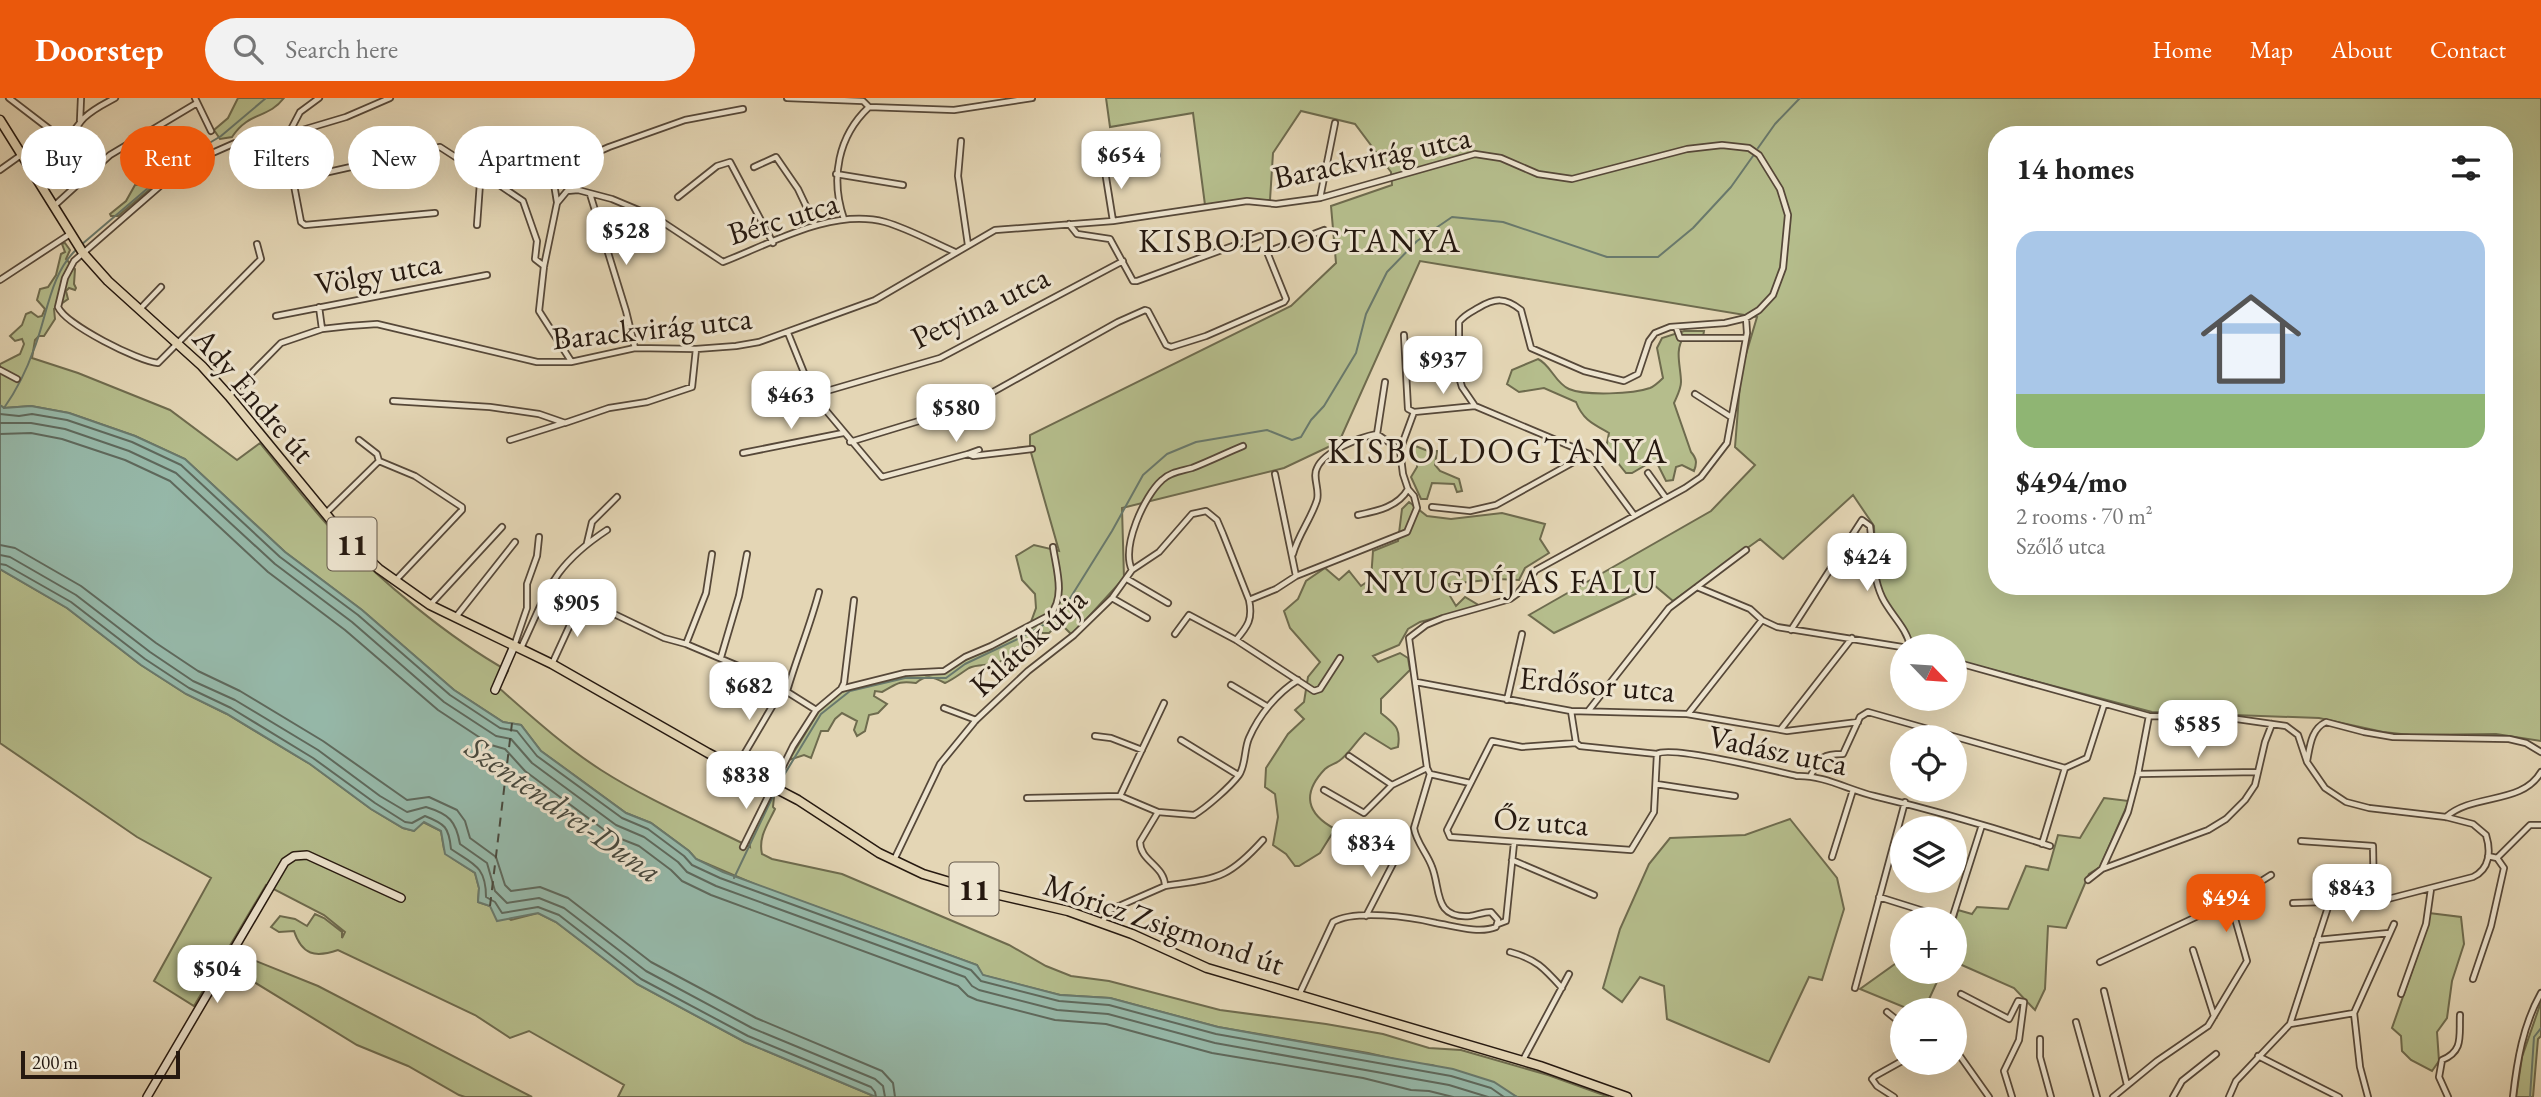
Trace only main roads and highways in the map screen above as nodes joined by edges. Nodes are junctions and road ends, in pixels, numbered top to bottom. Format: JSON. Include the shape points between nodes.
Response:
{"nodes":[{"id":1,"x":0,"y":120,"type":"edge"},
{"id":2,"x":517,"y":648,"type":"joint"},
{"id":3,"x":1627,"y":1097,"type":"edge"}],
"edges":[{"from":1,"to":2,"type":"main road","name":"Ady Endre út","number":"11","via":[[80,249],[229,396],[361,553],[430,605]]},
{"from":2,"to":3,"type":"main road","name":"Móricz Zsigmond út","number":"11","via":[[772,786],[894,860],[948,882],[1068,911],[1207,968],[1523,1061]]}]}
